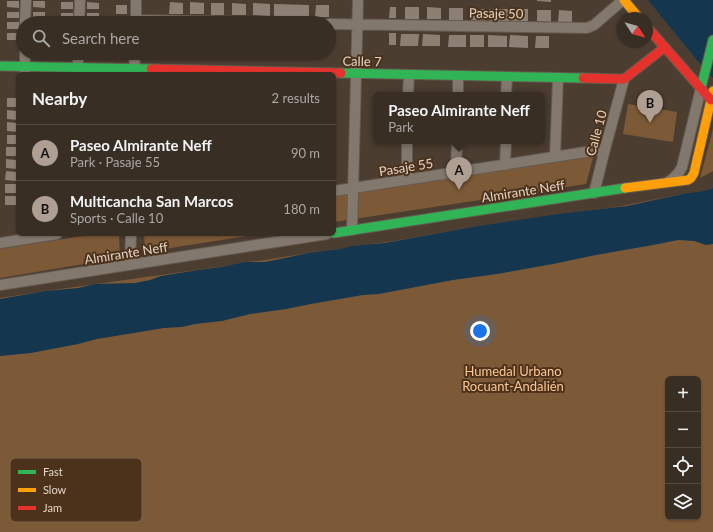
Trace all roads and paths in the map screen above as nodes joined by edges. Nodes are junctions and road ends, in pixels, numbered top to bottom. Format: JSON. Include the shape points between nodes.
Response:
{"nodes":[{"id":1,"x":26,"y":0,"type":"edge"},
{"id":2,"x":80,"y":0,"type":"edge"},
{"id":3,"x":136,"y":0,"type":"edge"},
{"id":4,"x":358,"y":0,"type":"edge"},
{"id":5,"x":623,"y":0,"type":"edge"},
{"id":6,"x":634,"y":12,"type":"edge"},
{"id":7,"x":25,"y":16,"type":"edge"},
{"id":8,"x":79,"y":16,"type":"edge"},
{"id":9,"x":136,"y":16,"type":"edge"},
{"id":10,"x":336,"y":24,"type":"edge"},
{"id":11,"x":358,"y":24,"type":"junction"},
{"id":12,"x":653,"y":34,"type":"edge"},
{"id":13,"x":713,"y":40,"type":"edge"},
{"id":14,"x":665,"y":47,"type":"junction"},
{"id":15,"x":78,"y":60,"type":"edge"},
{"id":16,"x":135,"y":60,"type":"edge"},
{"id":17,"x":0,"y":66,"type":"edge"},
{"id":18,"x":25,"y":70,"type":"edge"},
{"id":19,"x":78,"y":71,"type":"edge"},
{"id":20,"x":135,"y":71,"type":"edge"},
{"id":21,"x":192,"y":72,"type":"edge"},
{"id":22,"x":336,"y":73,"type":"edge"},
{"id":23,"x":356,"y":73,"type":"junction"},
{"id":24,"x":409,"y":75,"type":"junction"},
{"id":25,"x":458,"y":76,"type":"junction"},
{"id":26,"x":507,"y":77,"type":"junction"},
{"id":27,"x":558,"y":78,"type":"junction"},
{"id":28,"x":624,"y":79,"type":"junction"},
{"id":29,"x":701,"y":88,"type":"junction"},
{"id":30,"x":408,"y":92,"type":"edge"},
{"id":31,"x":458,"y":92,"type":"edge"},
{"id":32,"x":506,"y":92,"type":"edge"},
{"id":33,"x":712,"y":95,"type":"edge"},
{"id":34,"x":407,"y":144,"type":"edge"},
{"id":35,"x":457,"y":144,"type":"edge"},
{"id":36,"x":506,"y":144,"type":"edge"},
{"id":37,"x":605,"y":149,"type":"junction"},
{"id":38,"x":555,"y":157,"type":"junction"},
{"id":39,"x":505,"y":165,"type":"junction"},
{"id":40,"x":456,"y":172,"type":"junction"},
{"id":41,"x":407,"y":180,"type":"junction"},
{"id":42,"x":668,"y":182,"type":"junction"},
{"id":43,"x":353,"y":188,"type":"junction"},
{"id":44,"x":336,"y":192,"type":"edge"},
{"id":45,"x":594,"y":193,"type":"junction"},
{"id":46,"x":352,"y":230,"type":"junction"},
{"id":47,"x":336,"y":233,"type":"edge"},
{"id":48,"x":23,"y":236,"type":"edge"},
{"id":49,"x":131,"y":236,"type":"edge"},
{"id":50,"x":314,"y":236,"type":"edge"},
{"id":51,"x":0,"y":243,"type":"edge"},
{"id":52,"x":130,"y":265,"type":"junction"},
{"id":53,"x":0,"y":285,"type":"edge"}],
"edges":[{"from":1,"to":7,"type":"street"},
{"from":2,"to":8,"type":"street"},
{"from":3,"to":9,"type":"street"},
{"from":4,"to":11,"type":"street"},
{"from":5,"to":6,"type":"street"},
{"from":5,"to":11,"type":"street","name":"Pasaje 50","via":[[587,28]]},
{"from":10,"to":11,"type":"street","name":"Pasaje 50"},
{"from":11,"to":23,"type":"street"},
{"from":12,"to":14,"type":"street"},
{"from":13,"to":29,"type":"street"},
{"from":14,"to":28,"type":"street"},
{"from":14,"to":29,"type":"street"},
{"from":15,"to":19,"type":"street"},
{"from":16,"to":20,"type":"street"},
{"from":17,"to":18,"type":"street","name":"Calle 7"},
{"from":18,"to":19,"type":"street","name":"Calle 7"},
{"from":19,"to":20,"type":"street","name":"Calle 7"},
{"from":20,"to":21,"type":"street","name":"Calle 7"},
{"from":22,"to":23,"type":"street","name":"Calle 7"},
{"from":23,"to":24,"type":"street","name":"Calle 7"},
{"from":23,"to":43,"type":"street"},
{"from":24,"to":25,"type":"street","name":"Calle 7"},
{"from":24,"to":30,"type":"street"},
{"from":25,"to":26,"type":"street","name":"Calle 7"},
{"from":25,"to":31,"type":"street"},
{"from":26,"to":27,"type":"street","name":"Calle 7"},
{"from":26,"to":32,"type":"street"},
{"from":27,"to":28,"type":"street","name":"Calle 7"},
{"from":27,"to":38,"type":"street"},
{"from":28,"to":37,"type":"street","name":"Calle 10"},
{"from":29,"to":33,"type":"street"},
{"from":29,"to":42,"type":"street","via":[[682,167]]},
{"from":33,"to":42,"type":"street","name":"Almirante Neff","via":[[694,173],[688,180]]},
{"from":34,"to":41,"type":"street"},
{"from":35,"to":40,"type":"street"},
{"from":36,"to":39,"type":"street"},
{"from":37,"to":38,"type":"street","name":"Pasaje 55"},
{"from":37,"to":45,"type":"street","name":"Calle 10"},
{"from":38,"to":39,"type":"street","name":"Pasaje 55"},
{"from":39,"to":40,"type":"street","name":"Pasaje 55"},
{"from":40,"to":41,"type":"street","name":"Pasaje 55"},
{"from":41,"to":43,"type":"street","name":"Pasaje 55"},
{"from":42,"to":45,"type":"street","name":"Almirante Neff"},
{"from":43,"to":44,"type":"street","name":"Pasaje 55"},
{"from":43,"to":46,"type":"street"},
{"from":45,"to":46,"type":"street","name":"Almirante Neff"},
{"from":46,"to":47,"type":"street","name":"Almirante Neff"},
{"from":48,"to":51,"type":"street"},
{"from":49,"to":52,"type":"street"},
{"from":50,"to":52,"type":"street","name":"Almirante Neff"},
{"from":52,"to":53,"type":"street","name":"Almirante Neff"}]}
